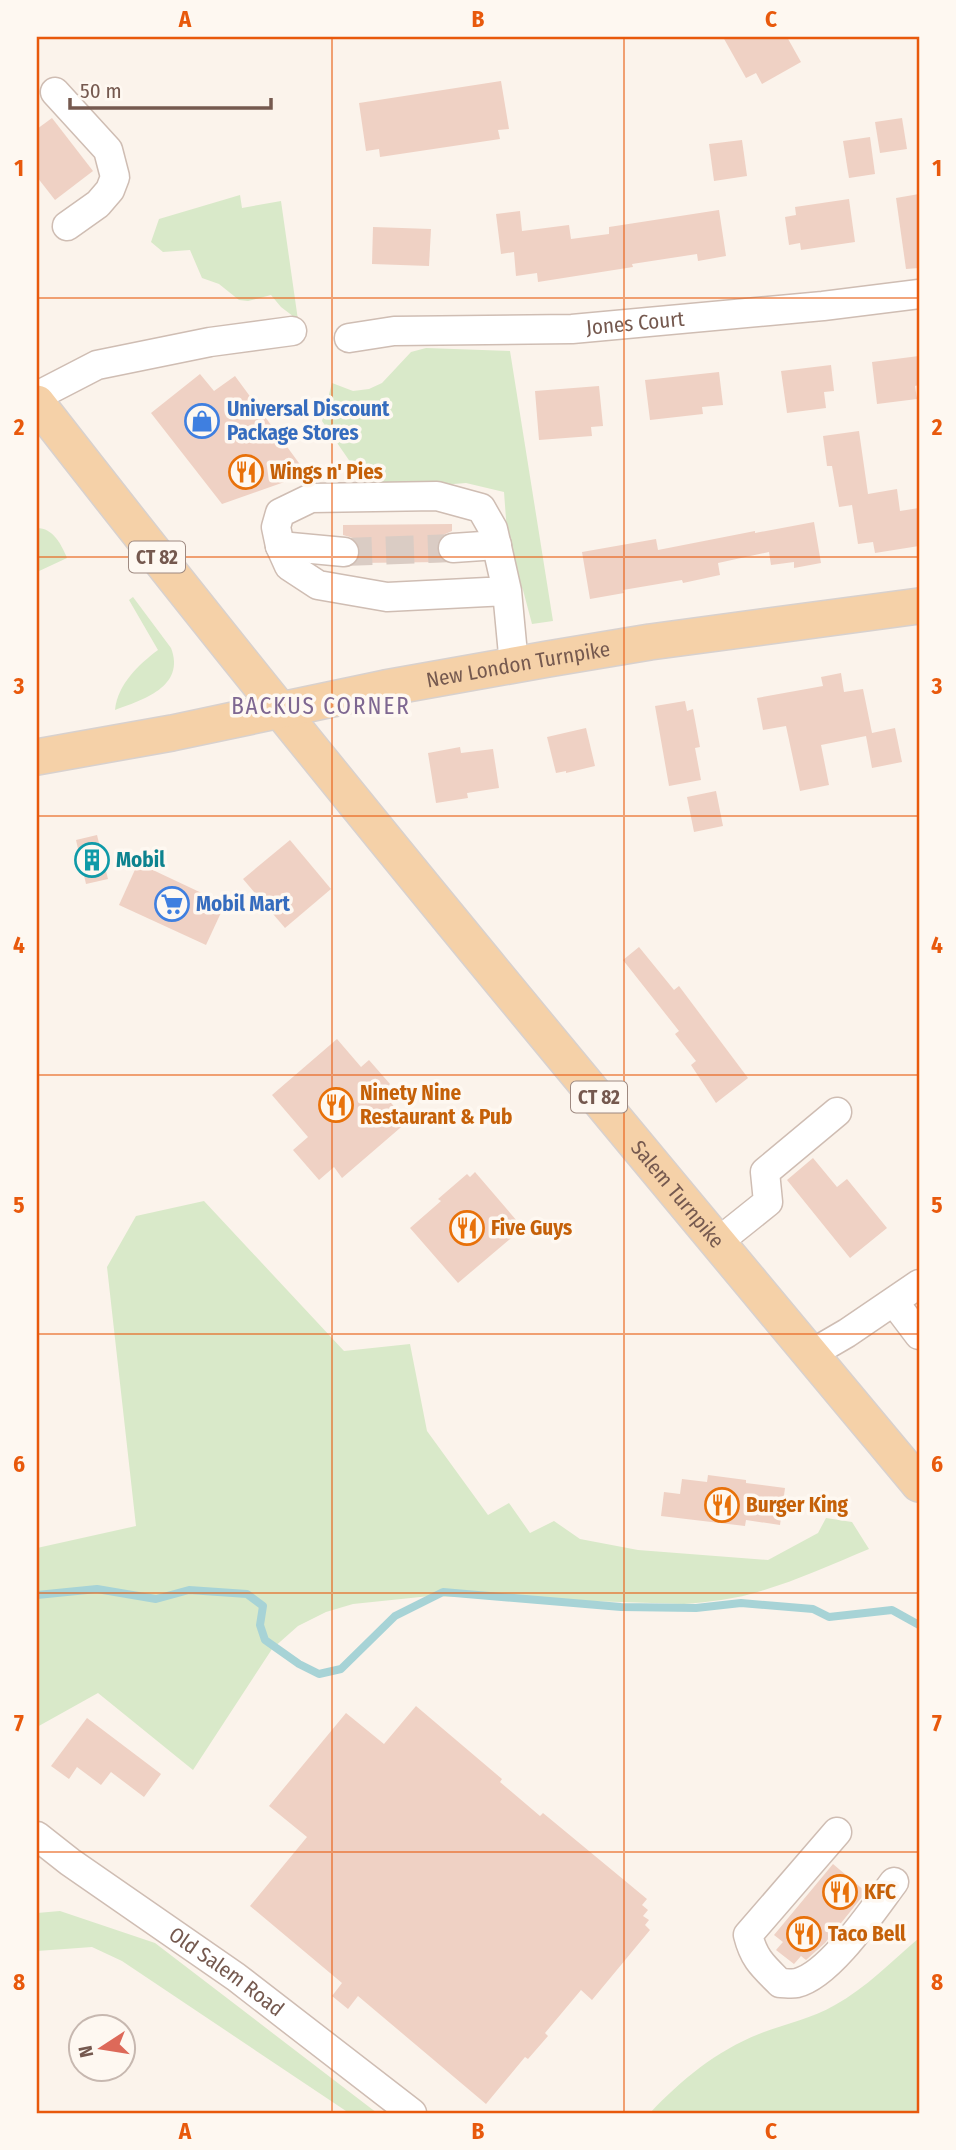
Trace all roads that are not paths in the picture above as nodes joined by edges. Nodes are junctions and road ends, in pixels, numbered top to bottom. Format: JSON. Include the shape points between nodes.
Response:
{"nodes":[{"id":1,"x":55,"y":92,"type":"dead end"},
{"id":2,"x":67,"y":226,"type":"dead end"},
{"id":3,"x":919,"y":294,"type":"edge"},
{"id":4,"x":292,"y":331,"type":"dead end"},
{"id":5,"x":349,"y":338,"type":"dead end"},
{"id":6,"x":37,"y":396,"type":"edge"},
{"id":7,"x":37,"y":403,"type":"edge"},
{"id":8,"x":497,"y":545,"type":"junction"},
{"id":9,"x":280,"y":546,"type":"junction"},
{"id":10,"x":453,"y":548,"type":"tunnel mouth"},
{"id":11,"x":344,"y":552,"type":"tunnel mouth"},
{"id":12,"x":507,"y":591,"type":"junction"},
{"id":13,"x":919,"y":606,"type":"edge"},
{"id":14,"x":514,"y":665,"type":"junction"},
{"id":15,"x":281,"y":709,"type":"junction"},
{"id":16,"x":37,"y":757,"type":"edge"},
{"id":17,"x":837,"y":1112,"type":"dead end"},
{"id":18,"x":718,"y":1242,"type":"junction"},
{"id":19,"x":912,"y":1290,"type":"edge"},
{"id":20,"x":919,"y":1335,"type":"edge"},
{"id":21,"x":811,"y":1354,"type":"junction"},
{"id":22,"x":919,"y":1484,"type":"edge"},
{"id":23,"x":837,"y":1832,"type":"dead end"},
{"id":24,"x":37,"y":1836,"type":"edge"},
{"id":25,"x":894,"y":1882,"type":"dead end"},
{"id":26,"x":412,"y":2113,"type":"edge"}],
"edges":[{"from":1,"to":2,"type":"street","via":[[108,150],[115,177],[98,204]]},
{"from":3,"to":5,"type":"street","name":"Jones Court","via":[[572,329],[394,331]]},
{"from":4,"to":6,"type":"street","via":[[97,365]]},
{"from":7,"to":15,"type":"main road","number":"CT 82"},
{"from":8,"to":9,"type":"street","via":[[481,508],[436,496],[311,498],[281,513],[276,527]]},
{"from":8,"to":10,"type":"street"},
{"from":8,"to":12,"type":"street"},
{"from":9,"to":11,"type":"street"},
{"from":9,"to":12,"type":"street","via":[[289,566],[318,585],[387,597]]},
{"from":12,"to":14,"type":"street"},
{"from":13,"to":14,"type":"main road","name":"New London Turnpike"},
{"from":14,"to":15,"type":"main road","name":"New London Turnpike"},
{"from":15,"to":16,"type":"main road","name":"New London Turnpike"},
{"from":15,"to":18,"type":"main road","name":"Salem Turnpike","number":"CT 82"},
{"from":17,"to":18,"type":"street","via":[[765,1172],[768,1202]]},
{"from":18,"to":21,"type":"main road","name":"Salem Turnpike","number":"CT 82"},
{"from":19,"to":20,"type":"street"},
{"from":19,"to":21,"type":"street"},
{"from":21,"to":22,"type":"main road","name":"Salem Turnpike","number":"CT 82"},
{"from":23,"to":25,"type":"street","via":[[748,1935],[753,1954],[780,1983],[796,1983],[832,1961]]},
{"from":24,"to":26,"type":"street","name":"Old Salem Road","via":[[236,1978]]}]}
